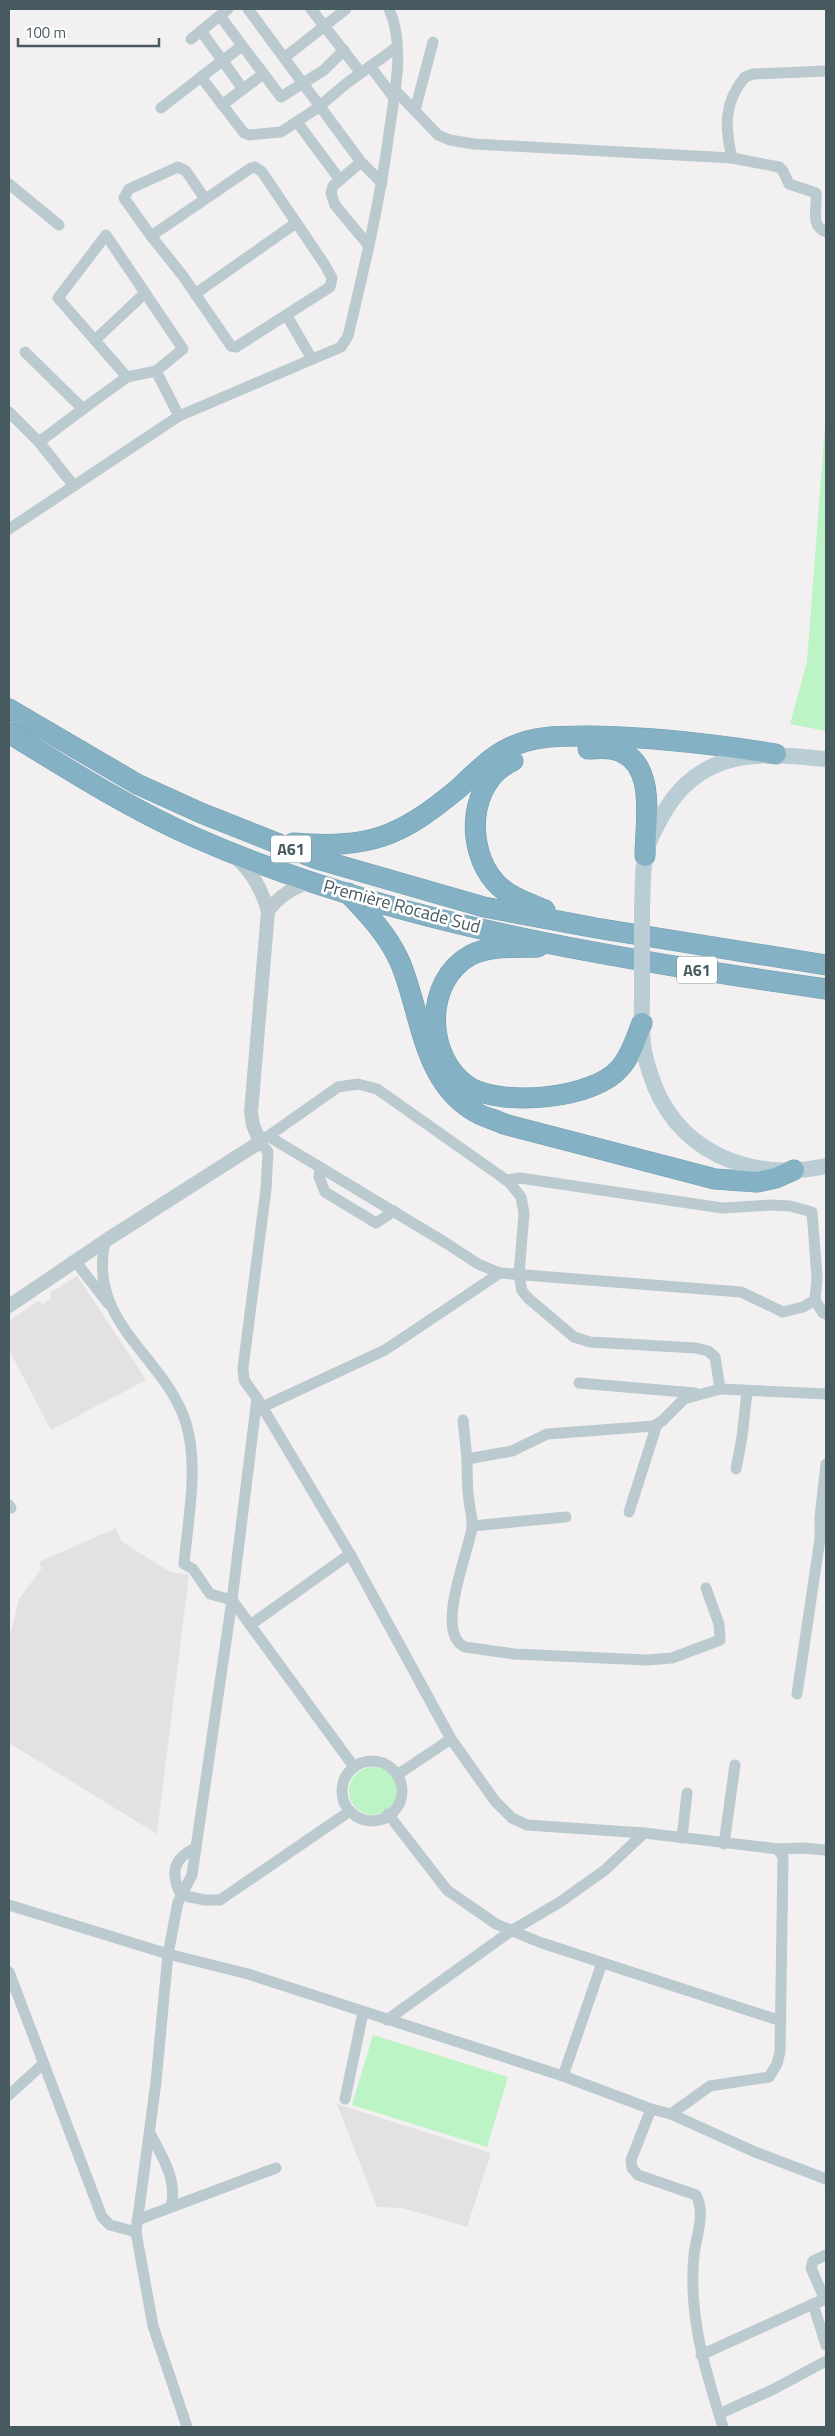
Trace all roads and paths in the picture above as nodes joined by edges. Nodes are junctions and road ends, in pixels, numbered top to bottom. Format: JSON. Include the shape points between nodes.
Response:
{"nodes":[{"id":1,"x":248,"y":9,"type":"edge"},
{"id":2,"x":311,"y":9,"type":"edge"},
{"id":3,"x":346,"y":9,"type":"edge"},
{"id":4,"x":389,"y":9,"type":"edge"},
{"id":5,"x":224,"y":12,"type":"edge"},
{"id":6,"x":325,"y":27,"type":"junction"},
{"id":7,"x":201,"y":31,"type":"junction"},
{"id":8,"x":191,"y":39,"type":"dead end"},
{"id":9,"x":433,"y":42,"type":"dead end"},
{"id":10,"x":242,"y":46,"type":"junction"},
{"id":11,"x":397,"y":47,"type":"junction"},
{"id":12,"x":344,"y":50,"type":"junction"},
{"id":13,"x":284,"y":58,"type":"junction"},
{"id":14,"x":222,"y":61,"type":"junction"},
{"id":15,"x":365,"y":70,"type":"junction"},
{"id":16,"x":826,"y":71,"type":"edge"},
{"id":17,"x":263,"y":74,"type":"junction"},
{"id":18,"x":201,"y":77,"type":"junction"},
{"id":19,"x":303,"y":84,"type":"junction"},
{"id":20,"x":243,"y":89,"type":"junction"},
{"id":21,"x":395,"y":94,"type":"junction"},
{"id":22,"x":222,"y":105,"type":"junction"},
{"id":23,"x":320,"y":106,"type":"junction"},
{"id":24,"x":161,"y":108,"type":"dead end"},
{"id":25,"x":415,"y":110,"type":"junction"},
{"id":26,"x":297,"y":122,"type":"junction"},
{"id":27,"x":732,"y":158,"type":"junction"},
{"id":28,"x":361,"y":162,"type":"junction"},
{"id":29,"x":340,"y":180,"type":"junction"},
{"id":30,"x":382,"y":183,"type":"junction"},
{"id":31,"x":9,"y":184,"type":"edge"},
{"id":32,"x":205,"y":199,"type":"junction"},
{"id":33,"x":296,"y":223,"type":"junction"},
{"id":34,"x":59,"y":225,"type":"dead end"},
{"id":35,"x":826,"y":232,"type":"edge"},
{"id":36,"x":151,"y":236,"type":"junction"},
{"id":37,"x":369,"y":246,"type":"junction"},
{"id":38,"x":145,"y":293,"type":"junction"},
{"id":39,"x":195,"y":294,"type":"junction"},
{"id":40,"x":286,"y":316,"type":"junction"},
{"id":41,"x":95,"y":340,"type":"junction"},
{"id":42,"x":25,"y":352,"type":"dead end"},
{"id":43,"x":312,"y":359,"type":"junction"},
{"id":44,"x":156,"y":371,"type":"junction"},
{"id":45,"x":127,"y":377,"type":"junction"},
{"id":46,"x":83,"y":409,"type":"junction"},
{"id":47,"x":9,"y":412,"type":"edge"},
{"id":48,"x":179,"y":416,"type":"junction"},
{"id":49,"x":39,"y":442,"type":"junction"},
{"id":50,"x":74,"y":486,"type":"junction"},
{"id":51,"x":9,"y":529,"type":"edge"},
{"id":52,"x":9,"y":708,"type":"edge"},
{"id":53,"x":9,"y":732,"type":"edge"},
{"id":54,"x":776,"y":754,"type":"junction"},
{"id":55,"x":826,"y":759,"type":"edge"},
{"id":56,"x":273,"y":842,"type":"junction"},
{"id":57,"x":229,"y":852,"type":"junction"},
{"id":58,"x":645,"y":856,"type":"junction"},
{"id":59,"x":314,"y":882,"type":"junction"},
{"id":60,"x":348,"y":893,"type":"junction"},
{"id":61,"x":268,"y":911,"type":"junction"},
{"id":62,"x":596,"y":928,"type":"junction"},
{"id":63,"x":568,"y":946,"type":"junction"},
{"id":64,"x":826,"y":965,"type":"edge"},
{"id":65,"x":826,"y":989,"type":"edge"},
{"id":66,"x":642,"y":1024,"type":"junction"},
{"id":67,"x":264,"y":1139,"type":"junction"},
{"id":68,"x":826,"y":1166,"type":"edge"},
{"id":69,"x":320,"y":1167,"type":"junction"},
{"id":70,"x":794,"y":1170,"type":"junction"},
{"id":71,"x":506,"y":1180,"type":"junction"},
{"id":72,"x":394,"y":1211,"type":"junction"},
{"id":73,"x":105,"y":1241,"type":"junction"},
{"id":74,"x":826,"y":1243,"type":"edge"},
{"id":75,"x":815,"y":1251,"type":"junction"},
{"id":76,"x":75,"y":1261,"type":"junction"},
{"id":77,"x":500,"y":1273,"type":"junction"},
{"id":78,"x":519,"y":1275,"type":"junction"},
{"id":79,"x":815,"y":1300,"type":"junction"},
{"id":80,"x":9,"y":1306,"type":"edge"},
{"id":81,"x":111,"y":1306,"type":"junction"},
{"id":82,"x":826,"y":1314,"type":"edge"},
{"id":83,"x":580,"y":1383,"type":"dead end"},
{"id":84,"x":720,"y":1389,"type":"junction"},
{"id":85,"x":747,"y":1392,"type":"junction"},
{"id":86,"x":700,"y":1393,"type":"junction"},
{"id":87,"x":826,"y":1394,"type":"edge"},
{"id":88,"x":258,"y":1405,"type":"junction"},
{"id":89,"x":463,"y":1420,"type":"dead end"},
{"id":90,"x":657,"y":1424,"type":"junction"},
{"id":91,"x":467,"y":1459,"type":"junction"},
{"id":92,"x":826,"y":1464,"type":"edge"},
{"id":93,"x":736,"y":1469,"type":"dead end"},
{"id":94,"x":629,"y":1512,"type":"dead end"},
{"id":95,"x":566,"y":1517,"type":"dead end"},
{"id":96,"x":472,"y":1526,"type":"junction"},
{"id":97,"x":350,"y":1554,"type":"junction"},
{"id":98,"x":706,"y":1588,"type":"dead end"},
{"id":99,"x":232,"y":1600,"type":"junction"},
{"id":100,"x":250,"y":1625,"type":"junction"},
{"id":101,"x":797,"y":1694,"type":"dead end"},
{"id":102,"x":451,"y":1739,"type":"junction"},
{"id":103,"x":735,"y":1764,"type":"dead end"},
{"id":104,"x":354,"y":1767,"type":"junction"},
{"id":105,"x":397,"y":1775,"type":"junction"},
{"id":106,"x":687,"y":1793,"type":"dead end"},
{"id":107,"x":350,"y":1811,"type":"junction"},
{"id":108,"x":388,"y":1814,"type":"junction"},
{"id":109,"x":644,"y":1833,"type":"junction"},
{"id":110,"x":682,"y":1838,"type":"junction"},
{"id":111,"x":724,"y":1844,"type":"junction"},
{"id":112,"x":196,"y":1848,"type":"junction"},
{"id":113,"x":778,"y":1849,"type":"junction"},
{"id":114,"x":826,"y":1850,"type":"edge"},
{"id":115,"x":181,"y":1895,"type":"junction"},
{"id":116,"x":9,"y":1905,"type":"edge"},
{"id":117,"x":512,"y":1930,"type":"junction"},
{"id":118,"x":168,"y":1954,"type":"junction"},
{"id":119,"x":602,"y":1963,"type":"junction"},
{"id":120,"x":9,"y":1972,"type":"edge"},
{"id":121,"x":363,"y":2013,"type":"junction"},
{"id":122,"x":388,"y":2020,"type":"junction"},
{"id":123,"x":781,"y":2021,"type":"junction"},
{"id":124,"x":43,"y":2064,"type":"junction"},
{"id":125,"x":563,"y":2076,"type":"junction"},
{"id":126,"x":9,"y":2096,"type":"edge"},
{"id":127,"x":345,"y":2099,"type":"dead end"},
{"id":128,"x":651,"y":2109,"type":"junction"},
{"id":129,"x":671,"y":2114,"type":"junction"},
{"id":130,"x":150,"y":2133,"type":"junction"},
{"id":131,"x":276,"y":2168,"type":"dead end"},
{"id":132,"x":826,"y":2179,"type":"edge"},
{"id":133,"x":171,"y":2207,"type":"junction"},
{"id":134,"x":137,"y":2226,"type":"junction"},
{"id":135,"x":826,"y":2254,"type":"edge"},
{"id":136,"x":826,"y":2299,"type":"edge"},
{"id":137,"x":813,"y":2304,"type":"junction"},
{"id":138,"x":826,"y":2346,"type":"edge"},
{"id":139,"x":701,"y":2355,"type":"junction"},
{"id":140,"x":826,"y":2361,"type":"edge"},
{"id":141,"x":718,"y":2414,"type":"junction"},
{"id":142,"x":188,"y":2427,"type":"edge"},
{"id":143,"x":722,"y":2427,"type":"edge"}],
"edges":[{"from":1,"to":13,"type":"street"},
{"from":2,"to":6,"type":"street"},
{"from":3,"to":6,"type":"street"},
{"from":4,"to":11,"type":"street"},
{"from":5,"to":7,"type":"street"},
{"from":5,"to":10,"type":"street"},
{"from":6,"to":12,"type":"street"},
{"from":6,"to":13,"type":"street"},
{"from":7,"to":8,"type":"street"},
{"from":7,"to":14,"type":"street"},
{"from":9,"to":25,"type":"street"},
{"from":10,"to":14,"type":"street"},
{"from":10,"to":17,"type":"street"},
{"from":11,"to":15,"type":"street"},
{"from":11,"to":21,"type":"street"},
{"from":12,"to":15,"type":"street"},
{"from":12,"to":19,"type":"street","via":[[324,70]]},
{"from":13,"to":19,"type":"street"},
{"from":14,"to":18,"type":"street"},
{"from":14,"to":20,"type":"street"},
{"from":15,"to":21,"type":"street"},
{"from":15,"to":23,"type":"street"},
{"from":16,"to":27,"type":"street","via":[[745,77],[733,96],[726,121]]},
{"from":17,"to":19,"type":"street","via":[[281,97]]},
{"from":17,"to":20,"type":"street"},
{"from":18,"to":22,"type":"street"},
{"from":18,"to":24,"type":"street"},
{"from":19,"to":23,"type":"street"},
{"from":20,"to":22,"type":"street"},
{"from":21,"to":25,"type":"street"},
{"from":21,"to":30,"type":"street"},
{"from":22,"to":26,"type":"street","via":[[249,135],[281,132]]},
{"from":23,"to":26,"type":"street"},
{"from":23,"to":28,"type":"street"},
{"from":25,"to":27,"type":"street","via":[[438,135],[474,144]]},
{"from":26,"to":29,"type":"street"},
{"from":27,"to":35,"type":"street","via":[[779,167],[789,184],[816,193],[815,222]]},
{"from":28,"to":29,"type":"street"},
{"from":28,"to":30,"type":"street"},
{"from":29,"to":37,"type":"street","via":[[331,189],[335,205]]},
{"from":30,"to":37,"type":"street"},
{"from":31,"to":34,"type":"street"},
{"from":32,"to":33,"type":"street","via":[[255,167],[262,172]]},
{"from":32,"to":36,"type":"street"},
{"from":32,"to":36,"type":"street","via":[[186,171],[178,168],[129,189],[124,198]]},
{"from":33,"to":39,"type":"street"},
{"from":33,"to":40,"type":"street","via":[[332,278],[330,287]]},
{"from":36,"to":39,"type":"street"},
{"from":37,"to":43,"type":"street","via":[[348,336],[341,347]]},
{"from":38,"to":41,"type":"street"},
{"from":38,"to":41,"type":"street","via":[[106,234],[58,298]]},
{"from":38,"to":44,"type":"street","via":[[183,349]]},
{"from":39,"to":40,"type":"street","via":[[233,347]]},
{"from":40,"to":43,"type":"street"},
{"from":41,"to":45,"type":"street"},
{"from":42,"to":46,"type":"street"},
{"from":43,"to":48,"type":"street"},
{"from":44,"to":45,"type":"street"},
{"from":44,"to":48,"type":"street"},
{"from":45,"to":46,"type":"street"},
{"from":46,"to":49,"type":"street"},
{"from":47,"to":49,"type":"street"},
{"from":48,"to":50,"type":"street"},
{"from":49,"to":50,"type":"street"},
{"from":50,"to":51,"type":"street"},
{"from":52,"to":56,"type":"highway","name":"Première Rocade Sud","number":"A61","via":[[137,784]]},
{"from":53,"to":57,"type":"highway","name":"Première Rocade Sud","number":"A61","via":[[121,801]]},
{"from":54,"to":55,"type":"main road"},
{"from":54,"to":56,"type":"highway","via":[[666,739],[553,737],[509,748],[436,806],[387,836],[346,844]]},
{"from":54,"to":58,"type":"main road","via":[[731,759],[700,772],[670,801],[651,836]]},
{"from":56,"to":62,"type":"highway","name":"Première Rocade Sud","number":"A61","via":[[326,862],[456,899]]},
{"from":57,"to":59,"type":"highway","name":"Première Rocade Sud","number":"A61"},
{"from":57,"to":61,"type":"street","via":[[258,884]]},
{"from":58,"to":62,"type":"highway","via":[[645,780],[640,769],[622,753],[611,749],[556,750],[526,755],[496,772],[485,787],[479,802],[475,844],[481,863],[495,883],[524,902]]},
{"from":58,"to":66,"type":"main road","bridge":true},
{"from":59,"to":60,"type":"highway","name":"Première Rocade Sud","number":"A61"},
{"from":59,"to":61,"type":"street","via":[[293,888]]},
{"from":60,"to":63,"type":"highway","name":"Première Rocade Sud","number":"A61"},
{"from":60,"to":70,"type":"highway","via":[[385,934],[392,947],[407,980],[427,1051],[437,1071],[456,1096],[478,1113],[504,1124],[714,1178],[757,1182]]},
{"from":61,"to":67,"type":"street","via":[[251,1112],[253,1125]]},
{"from":62,"to":64,"type":"highway","name":"Première Rocade Sud","number":"A61"},
{"from":63,"to":65,"type":"highway","name":"Première Rocade Sud","number":"A61"},
{"from":63,"to":66,"type":"highway","via":[[491,948],[471,956],[450,971],[439,991],[435,1009],[436,1030],[452,1071],[469,1086],[486,1094],[534,1098],[565,1093],[589,1087],[620,1069]]},
{"from":66,"to":70,"type":"main road","via":[[643,1045],[662,1104],[688,1136],[708,1150],[741,1164],[767,1170]]},
{"from":67,"to":69,"type":"street"},
{"from":67,"to":71,"type":"street","via":[[338,1087],[358,1084],[377,1089]]},
{"from":67,"to":73,"type":"street"},
{"from":67,"to":88,"type":"street","via":[[268,1152],[266,1189],[243,1368],[244,1380]]},
{"from":68,"to":70,"type":"main road"},
{"from":69,"to":72,"type":"street"},
{"from":69,"to":72,"type":"street","via":[[318,1177],[325,1192],[376,1223]]},
{"from":71,"to":75,"type":"street","via":[[520,1178],[722,1208],[771,1205],[806,1209],[812,1212]]},
{"from":71,"to":78,"type":"street","via":[[520,1197],[524,1213]]},
{"from":72,"to":77,"type":"street","via":[[478,1264]]},
{"from":73,"to":76,"type":"street"},
{"from":73,"to":81,"type":"street","via":[[102,1264]]},
{"from":74,"to":75,"type":"street"},
{"from":75,"to":79,"type":"street"},
{"from":76,"to":80,"type":"street"},
{"from":76,"to":81,"type":"street"},
{"from":77,"to":78,"type":"street"},
{"from":77,"to":88,"type":"street","via":[[385,1350]]},
{"from":78,"to":79,"type":"street","via":[[740,1292],[783,1312]]},
{"from":78,"to":84,"type":"street","via":[[522,1291],[528,1298],[574,1337],[603,1345],[708,1351],[715,1357]]},
{"from":79,"to":82,"type":"street"},
{"from":81,"to":99,"type":"street","via":[[179,1406],[186,1424],[192,1477],[184,1564],[193,1569],[210,1594]]},
{"from":83,"to":86,"type":"street"},
{"from":84,"to":85,"type":"street"},
{"from":84,"to":86,"type":"street"},
{"from":85,"to":87,"type":"street"},
{"from":85,"to":93,"type":"street"},
{"from":86,"to":90,"type":"street","via":[[684,1399]]},
{"from":88,"to":97,"type":"street"},
{"from":88,"to":99,"type":"street"},
{"from":89,"to":91,"type":"street"},
{"from":90,"to":91,"type":"street","via":[[644,1428],[547,1434],[512,1450]]},
{"from":90,"to":94,"type":"street"},
{"from":91,"to":96,"type":"street"},
{"from":92,"to":101,"type":"street","via":[[820,1538]]},
{"from":95,"to":96,"type":"street"},
{"from":96,"to":98,"type":"street","via":[[452,1610],[455,1638],[465,1647],[514,1654],[647,1660],[672,1658],[720,1640],[719,1624]]},
{"from":97,"to":100,"type":"street"},
{"from":97,"to":102,"type":"street"},
{"from":99,"to":100,"type":"street"},
{"from":99,"to":112,"type":"street"},
{"from":100,"to":104,"type":"street"},
{"from":102,"to":105,"type":"street"},
{"from":102,"to":109,"type":"street","via":[[495,1801],[512,1818],[527,1825]]},
{"from":103,"to":111,"type":"street"},
{"from":104,"to":105,"type":"street","via":[[367,1761],[377,1761]]},
{"from":104,"to":107,"type":"street","via":[[344,1781],[342,1792]]},
{"from":105,"to":108,"type":"street","via":[[402,1790],[400,1801]]},
{"from":106,"to":110,"type":"street"},
{"from":107,"to":108,"type":"street","via":[[367,1820],[377,1820]]},
{"from":107,"to":115,"type":"street","via":[[220,1900]]},
{"from":108,"to":117,"type":"street","via":[[447,1890],[496,1924]]},
{"from":109,"to":110,"type":"street"},
{"from":109,"to":117,"type":"street","via":[[605,1870]]},
{"from":110,"to":111,"type":"street"},
{"from":111,"to":113,"type":"street"},
{"from":112,"to":115,"type":"street","via":[[192,1875]]},
{"from":112,"to":115,"type":"street","via":[[184,1854],[176,1864]]},
{"from":113,"to":114,"type":"street"},
{"from":113,"to":123,"type":"street","via":[[784,1857]]},
{"from":115,"to":118,"type":"street"},
{"from":116,"to":118,"type":"street"},
{"from":117,"to":119,"type":"street"},
{"from":117,"to":122,"type":"street"},
{"from":118,"to":121,"type":"street","via":[[248,1974]]},
{"from":118,"to":130,"type":"street"},
{"from":119,"to":123,"type":"street"},
{"from":119,"to":125,"type":"street"},
{"from":120,"to":124,"type":"street"},
{"from":121,"to":122,"type":"street"},
{"from":121,"to":127,"type":"street"},
{"from":122,"to":125,"type":"street"},
{"from":123,"to":129,"type":"street","via":[[778,2064],[769,2077],[710,2086]]},
{"from":124,"to":126,"type":"street"},
{"from":124,"to":134,"type":"street","via":[[102,2217],[110,2225]]},
{"from":125,"to":128,"type":"street"},
{"from":128,"to":129,"type":"street"},
{"from":128,"to":139,"type":"street","via":[[631,2160],[632,2168],[638,2174],[696,2195],[700,2202],[693,2309]]},
{"from":129,"to":132,"type":"street","via":[[755,2152]]},
{"from":130,"to":133,"type":"street","via":[[172,2180]]},
{"from":130,"to":134,"type":"street"},
{"from":131,"to":133,"type":"street"},
{"from":133,"to":134,"type":"street"},
{"from":134,"to":142,"type":"street","via":[[153,2326]]},
{"from":135,"to":136,"type":"street","via":[[813,2260],[811,2268]]},
{"from":136,"to":137,"type":"street"},
{"from":137,"to":138,"type":"street"},
{"from":137,"to":139,"type":"street"},
{"from":139,"to":141,"type":"street"},
{"from":140,"to":141,"type":"street"},
{"from":141,"to":143,"type":"street"}]}
